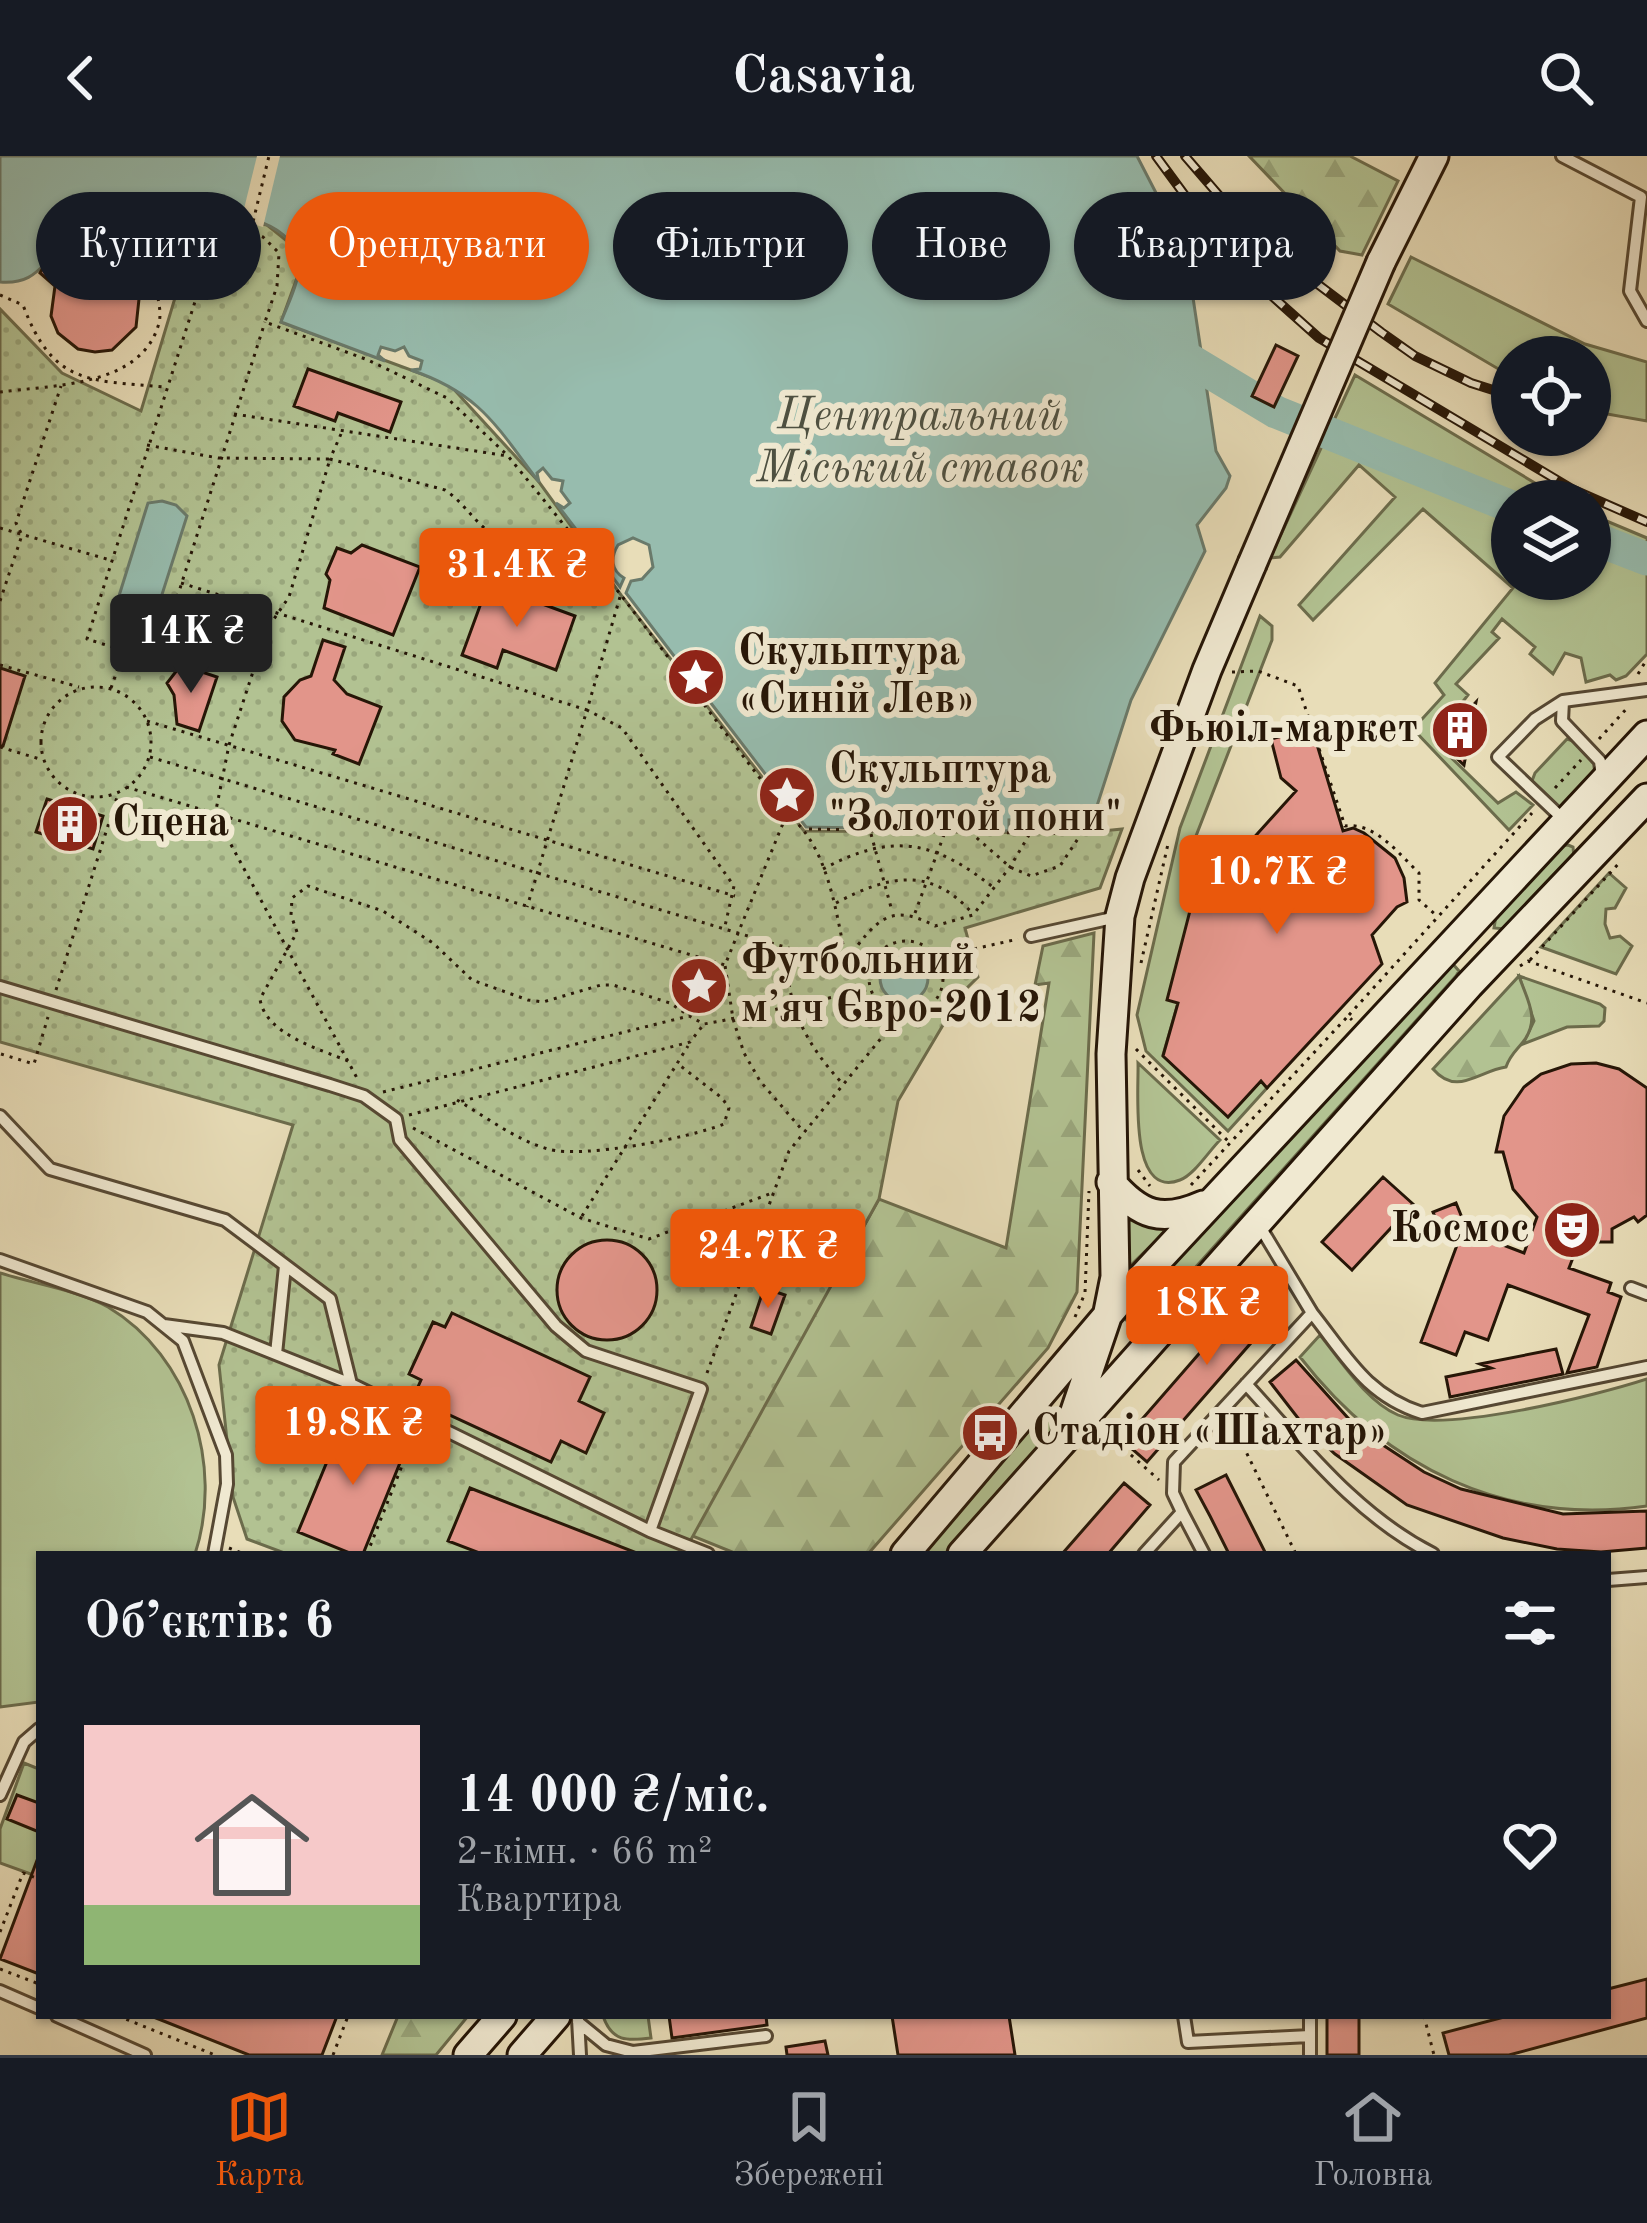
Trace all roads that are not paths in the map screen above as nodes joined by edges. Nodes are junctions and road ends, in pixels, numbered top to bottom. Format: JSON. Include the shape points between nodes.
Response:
{"nodes":[{"id":1,"x":1434,"y":156,"type":"edge"},
{"id":2,"x":1562,"y":156,"type":"edge"},
{"id":3,"x":1647,"y":321,"type":"edge"},
{"id":4,"x":1641,"y":691,"type":"edge"},
{"id":5,"x":1563,"y":701,"type":"junction"},
{"id":6,"x":1647,"y":735,"type":"edge"},
{"id":7,"x":1603,"y":784,"type":"junction"},
{"id":8,"x":1641,"y":803,"type":"edge"},
{"id":9,"x":1567,"y":823,"type":"junction"},
{"id":10,"x":1609,"y":855,"type":"junction"},
{"id":11,"x":1487,"y":908,"type":"junction"},
{"id":12,"x":1120,"y":916,"type":"junction"},
{"id":13,"x":1031,"y":936,"type":"road end"},
{"id":14,"x":1455,"y":943,"type":"junction"},
{"id":15,"x":1511,"y":953,"type":"junction"},
{"id":16,"x":1469,"y":985,"type":"junction"},
{"id":17,"x":0,"y":987,"type":"edge"},
{"id":18,"x":0,"y":1116,"type":"edge"},
{"id":19,"x":1111,"y":1182,"type":"junction"},
{"id":20,"x":1213,"y":1201,"type":"junction"},
{"id":21,"x":1257,"y":1222,"type":"junction"},
{"id":22,"x":0,"y":1260,"type":"edge"},
{"id":23,"x":285,"y":1266,"type":"junction"},
{"id":24,"x":1631,"y":1288,"type":"dead end"},
{"id":25,"x":1647,"y":1294,"type":"edge"},
{"id":26,"x":1113,"y":1299,"type":"junction"},
{"id":27,"x":1312,"y":1313,"type":"junction"},
{"id":28,"x":164,"y":1325,"type":"junction"},
{"id":29,"x":1163,"y":1326,"type":"junction"},
{"id":30,"x":276,"y":1354,"type":"junction"},
{"id":31,"x":1647,"y":1366,"type":"edge"},
{"id":32,"x":351,"y":1384,"type":"junction"},
{"id":33,"x":1246,"y":1384,"type":"junction"},
{"id":34,"x":1068,"y":1432,"type":"junction"},
{"id":35,"x":1182,"y":1512,"type":"junction"},
{"id":36,"x":650,"y":1531,"type":"junction"},
{"id":37,"x":215,"y":1551,"type":"edge"},
{"id":38,"x":700,"y":1551,"type":"edge"},
{"id":39,"x":907,"y":1551,"type":"edge"},
{"id":40,"x":965,"y":1551,"type":"edge"},
{"id":41,"x":1147,"y":1551,"type":"edge"},
{"id":42,"x":1202,"y":1551,"type":"edge"},
{"id":43,"x":1427,"y":1551,"type":"edge"},
{"id":44,"x":1647,"y":1577,"type":"edge"},
{"id":45,"x":1611,"y":1580,"type":"edge"},
{"id":46,"x":36,"y":1732,"type":"edge"},
{"id":47,"x":24,"y":1742,"type":"junction"},
{"id":48,"x":36,"y":1747,"type":"edge"},
{"id":49,"x":1,"y":1791,"type":"edge"},
{"id":50,"x":0,"y":1991,"type":"edge"},
{"id":51,"x":36,"y":2007,"type":"edge"},
{"id":52,"x":64,"y":2019,"type":"edge"},
{"id":53,"x":499,"y":2019,"type":"edge"},
{"id":54,"x":570,"y":2019,"type":"edge"},
{"id":55,"x":571,"y":2019,"type":"edge"},
{"id":56,"x":572,"y":2019,"type":"edge"},
{"id":57,"x":1184,"y":2019,"type":"edge"},
{"id":58,"x":1310,"y":2019,"type":"edge"},
{"id":59,"x":766,"y":2036,"type":"dead end"},
{"id":60,"x":1310,"y":2036,"type":"junction"},
{"id":61,"x":1188,"y":2049,"type":"edge"},
{"id":62,"x":146,"y":2055,"type":"edge"},
{"id":63,"x":469,"y":2055,"type":"edge"},
{"id":64,"x":522,"y":2055,"type":"edge"},
{"id":65,"x":580,"y":2055,"type":"edge"},
{"id":66,"x":1310,"y":2055,"type":"edge"}],
"edges":[{"from":1,"to":12,"type":"street","bridge":true,"via":[[1252,563]]},
{"from":2,"to":3,"type":"lane","via":[[1641,196],[1630,291]]},
{"from":4,"to":5,"type":"lane"},
{"from":5,"to":7,"type":"lane","via":[[1562,721],[1600,761]]},
{"from":5,"to":9,"type":"lane","via":[[1498,757]]},
{"from":6,"to":7,"type":"street"},
{"from":7,"to":8,"type":"street"},
{"from":7,"to":9,"type":"street"},
{"from":8,"to":10,"type":"street"},
{"from":9,"to":10,"type":"street"},
{"from":9,"to":11,"type":"street"},
{"from":10,"to":15,"type":"street"},
{"from":11,"to":14,"type":"street"},
{"from":11,"to":15,"type":"street","via":[[1485,930]]},
{"from":12,"to":13,"type":"lane"},
{"from":12,"to":19,"type":"street"},
{"from":14,"to":16,"type":"street","via":[[1471,959]]},
{"from":14,"to":20,"type":"street","via":[[1358,1026]]},
{"from":15,"to":16,"type":"street"},
{"from":16,"to":21,"type":"street"},
{"from":17,"to":36,"type":"lane","via":[[364,1096],[396,1119],[400,1140],[556,1326],[586,1352],[701,1389]]},
{"from":18,"to":23,"type":"lane","via":[[50,1169],[225,1220]]},
{"from":19,"to":20,"type":"street","via":[[1131,1203],[1168,1217]]},
{"from":19,"to":26,"type":"street"},
{"from":20,"to":26,"type":"street"},
{"from":21,"to":27,"type":"lane"},
{"from":21,"to":29,"type":"street"},
{"from":22,"to":28,"type":"lane"},
{"from":23,"to":30,"type":"lane"},
{"from":23,"to":32,"type":"lane","via":[[330,1300]]},
{"from":24,"to":25,"type":"lane"},
{"from":26,"to":29,"type":"street","via":[[1129,1333]]},
{"from":26,"to":34,"type":"street"},
{"from":26,"to":39,"type":"street"},
{"from":27,"to":31,"type":"lane","via":[[1374,1390],[1422,1413]]},
{"from":27,"to":33,"type":"lane"},
{"from":28,"to":30,"type":"lane","via":[[223,1333]]},
{"from":28,"to":37,"type":"lane","via":[[183,1341],[226,1455]]},
{"from":29,"to":34,"type":"street"},
{"from":30,"to":32,"type":"lane"},
{"from":32,"to":36,"type":"lane"},
{"from":33,"to":35,"type":"lane","via":[[1174,1462]]},
{"from":33,"to":43,"type":"lane","via":[[1352,1500]]},
{"from":34,"to":40,"type":"street"},
{"from":35,"to":41,"type":"lane"},
{"from":35,"to":42,"type":"lane"},
{"from":36,"to":38,"type":"lane"},
{"from":44,"to":45,"type":"lane"},
{"from":46,"to":47,"type":"lane"},
{"from":47,"to":48,"type":"lane"},
{"from":47,"to":49,"type":"lane"},
{"from":50,"to":51,"type":"lane"},
{"from":52,"to":62,"type":"lane"},
{"from":53,"to":63,"type":"street"},
{"from":54,"to":64,"type":"street"},
{"from":55,"to":65,"type":"lane"},
{"from":56,"to":59,"type":"lane","via":[[606,2045],[633,2052]]},
{"from":57,"to":61,"type":"lane"},
{"from":58,"to":60,"type":"lane"},
{"from":60,"to":61,"type":"lane"},
{"from":60,"to":66,"type":"lane"}]}
